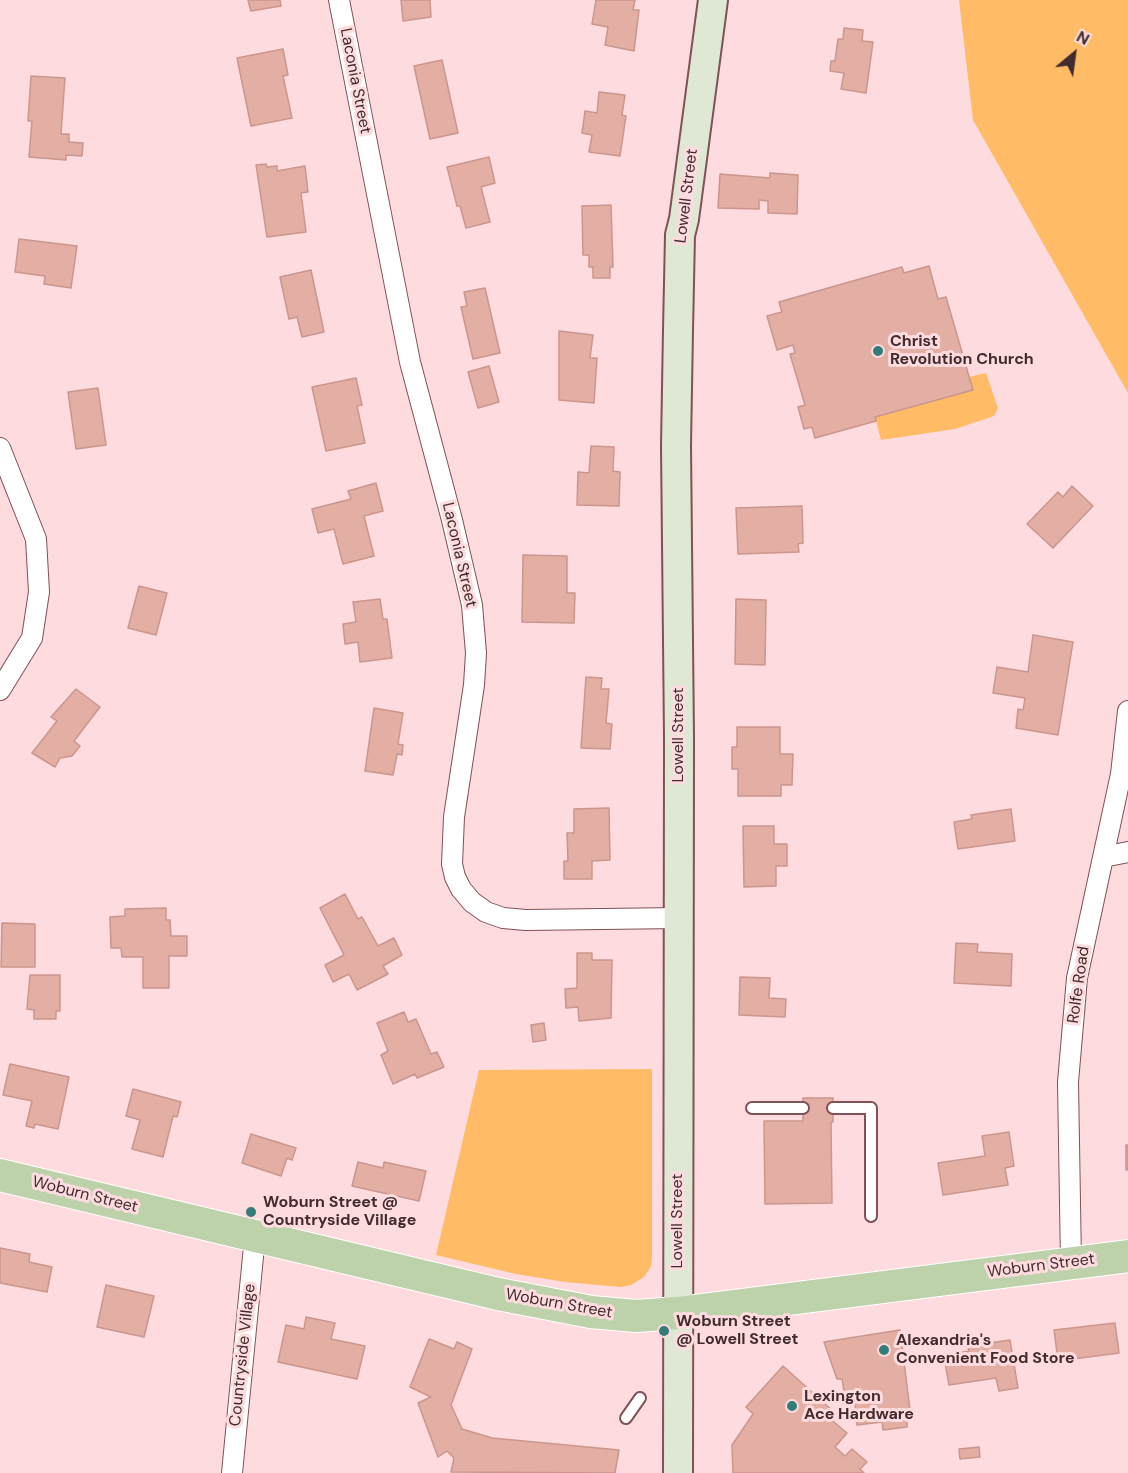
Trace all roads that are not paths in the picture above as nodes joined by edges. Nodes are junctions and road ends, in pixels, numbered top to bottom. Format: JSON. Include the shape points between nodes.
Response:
{"nodes":[{"id":1,"x":339,"y":0,"type":"edge"},
{"id":2,"x":713,"y":0,"type":"edge"},
{"id":3,"x":0,"y":448,"type":"edge"},
{"id":4,"x":0,"y":690,"type":"edge"},
{"id":5,"x":1128,"y":711,"type":"edge"},
{"id":6,"x":1128,"y":852,"type":"edge"},
{"id":7,"x":1103,"y":857,"type":"junction"},
{"id":8,"x":679,"y":918,"type":"junction"},
{"id":9,"x":752,"y":1108,"type":"dead end"},
{"id":10,"x":803,"y":1108,"type":"dead end"},
{"id":11,"x":833,"y":1108,"type":"dead end"},
{"id":12,"x":0,"y":1175,"type":"edge"},
{"id":13,"x":871,"y":1216,"type":"dead end"},
{"id":14,"x":255,"y":1236,"type":"junction"},
{"id":15,"x":1128,"y":1256,"type":"edge"},
{"id":16,"x":1071,"y":1263,"type":"junction"},
{"id":17,"x":678,"y":1313,"type":"junction"},
{"id":18,"x":640,"y":1398,"type":"dead end"},
{"id":19,"x":626,"y":1418,"type":"dead end"},
{"id":20,"x":232,"y":1473,"type":"edge"},
{"id":21,"x":678,"y":1473,"type":"edge"}],
"edges":[{"from":1,"to":8,"type":"street","name":"Laconia Street","via":[[410,362],[472,605],[474,685],[454,817],[454,873],[472,902],[503,918]]},
{"from":2,"to":8,"type":"main road","name":"Lowell Street","via":[[680,234],[676,446]]},
{"from":3,"to":4,"type":"street","via":[[36,539],[39,592],[32,638]]},
{"from":5,"to":7,"type":"street","name":"Rolfe Road","via":[[1121,774]]},
{"from":6,"to":7,"type":"street"},
{"from":7,"to":16,"type":"street","name":"Rolfe Road","via":[[1077,978],[1068,1082]]},
{"from":8,"to":17,"type":"main road","name":"Lowell Street"},
{"from":9,"to":10,"type":"lane"},
{"from":11,"to":13,"type":"lane","via":[[871,1107]]},
{"from":12,"to":14,"type":"main road","name":"Woburn Street"},
{"from":14,"to":17,"type":"main road","name":"Woburn Street","via":[[591,1312],[636,1317]]},
{"from":14,"to":20,"type":"street","name":"Countryside Village"},
{"from":15,"to":16,"type":"main road","name":"Woburn Street"},
{"from":16,"to":17,"type":"main road","name":"Woburn Street"},
{"from":17,"to":21,"type":"main road","name":"Lowell Street"},
{"from":18,"to":19,"type":"lane"}]}
